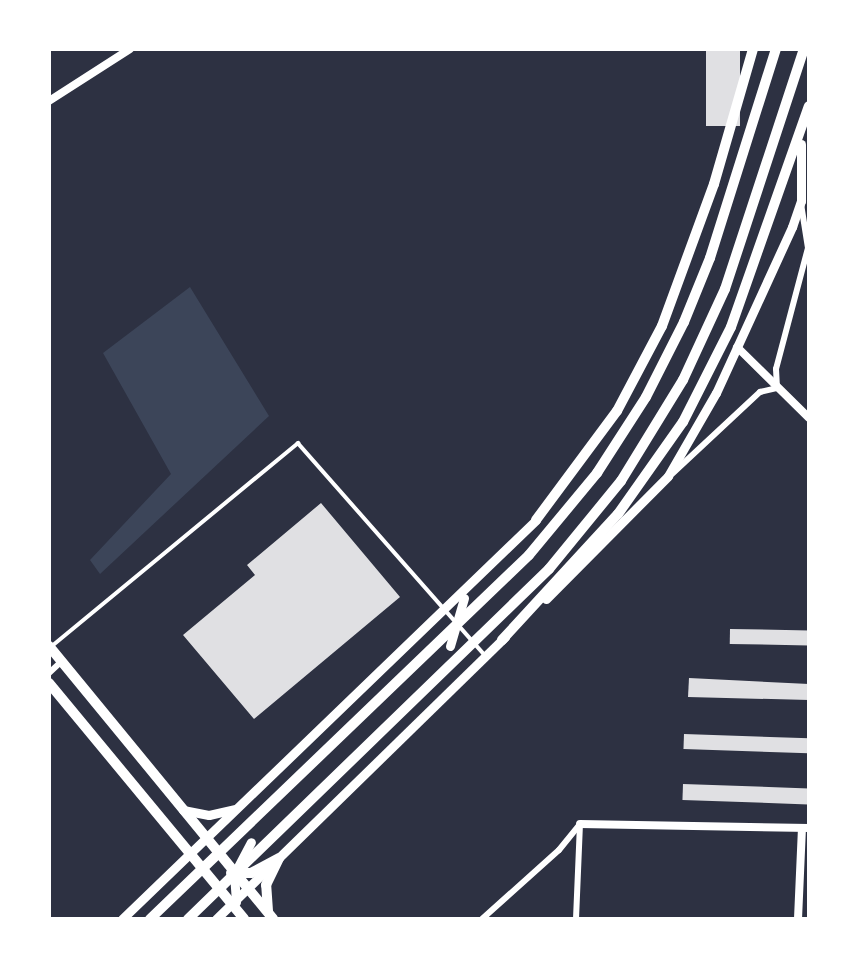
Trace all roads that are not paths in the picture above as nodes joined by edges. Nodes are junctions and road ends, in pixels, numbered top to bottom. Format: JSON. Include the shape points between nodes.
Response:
{"nodes":[{"id":1,"x":130,"y":49,"type":"edge"},
{"id":2,"x":753,"y":49,"type":"edge"},
{"id":3,"x":776,"y":49,"type":"edge"},
{"id":4,"x":804,"y":49,"type":"edge"},
{"id":5,"x":49,"y":101,"type":"edge"},
{"id":6,"x":809,"y":106,"type":"edge"},
{"id":7,"x":801,"y":144,"type":"dead end"},
{"id":8,"x":801,"y":201,"type":"junction"},
{"id":9,"x":737,"y":347,"type":"junction"},
{"id":10,"x":777,"y":388,"type":"junction"},
{"id":11,"x":808,"y":416,"type":"edge"},
{"id":12,"x":668,"y":476,"type":"junction"},
{"id":13,"x":536,"y":520,"type":"joint"},
{"id":14,"x":468,"y":590,"type":"junction"},
{"id":15,"x":443,"y":614,"type":"junction"},
{"id":16,"x":458,"y":628,"type":"junction"},
{"id":17,"x":502,"y":640,"type":"junction"},
{"id":18,"x":450,"y":646,"type":"dead end"},
{"id":19,"x":50,"y":647,"type":"edge"},
{"id":20,"x":486,"y":656,"type":"junction"},
{"id":21,"x":61,"y":662,"type":"junction"},
{"id":22,"x":49,"y":673,"type":"edge"},
{"id":23,"x":49,"y":683,"type":"edge"},
{"id":24,"x":241,"y":805,"type":"junction"},
{"id":25,"x":177,"y":807,"type":"junction"},
{"id":26,"x":580,"y":824,"type":"junction"},
{"id":27,"x":806,"y":828,"type":"edge"},
{"id":28,"x":205,"y":839,"type":"junction"},
{"id":29,"x":251,"y":842,"type":"dead end"},
{"id":30,"x":191,"y":853,"type":"junction"},
{"id":31,"x":279,"y":858,"type":"junction"},
{"id":32,"x":234,"y":874,"type":"junction"},
{"id":33,"x":247,"y":889,"type":"junction"},
{"id":34,"x":233,"y":903,"type":"junction"},
{"id":35,"x":271,"y":916,"type":"edge"},
{"id":36,"x":122,"y":919,"type":"edge"},
{"id":37,"x":150,"y":919,"type":"edge"},
{"id":38,"x":188,"y":919,"type":"edge"},
{"id":39,"x":216,"y":919,"type":"edge"},
{"id":40,"x":246,"y":919,"type":"edge"},
{"id":41,"x":482,"y":919,"type":"edge"},
{"id":42,"x":576,"y":919,"type":"edge"},
{"id":43,"x":798,"y":919,"type":"edge"}],
"edges":[{"from":1,"to":5,"type":"street"},
{"from":2,"to":13,"type":"main road","via":[[714,184],[662,326],[617,411]]},
{"from":3,"to":37,"type":"main road","via":[[710,258],[684,321],[646,397],[597,472],[529,555]]},
{"from":4,"to":38,"type":"main road","via":[[762,188],[721,299],[682,380],[621,481],[549,569]]},
{"from":6,"to":17,"type":"main road","via":[[736,315],[683,422],[618,514]]},
{"from":7,"to":8,"type":"main road"},
{"from":8,"to":9,"type":"main road"},
{"from":8,"to":10,"type":"street","via":[[808,248],[776,369]]},
{"from":9,"to":10,"type":"street"},
{"from":9,"to":12,"type":"main road"},
{"from":10,"to":11,"type":"street"},
{"from":10,"to":12,"type":"street","via":[[761,392],[730,425]]},
{"from":12,"to":17,"type":"main road","via":[[640,509]]},
{"from":13,"to":14,"type":"main road"},
{"from":14,"to":15,"type":"main road"},
{"from":14,"to":16,"type":"main road","via":[[459,609]]},
{"from":15,"to":16,"type":"lane"},
{"from":15,"to":19,"type":"lane","via":[[298,443]]},
{"from":15,"to":24,"type":"main road"},
{"from":16,"to":18,"type":"main road"},
{"from":16,"to":20,"type":"lane"},
{"from":17,"to":20,"type":"main road"},
{"from":19,"to":21,"type":"main road"},
{"from":20,"to":31,"type":"main road"},
{"from":21,"to":22,"type":"street"},
{"from":21,"to":25,"type":"main road"},
{"from":23,"to":30,"type":"main road"},
{"from":24,"to":25,"type":"main road","via":[[209,815]]},
{"from":24,"to":28,"type":"main road"},
{"from":25,"to":28,"type":"main road"},
{"from":26,"to":27,"type":"street"},
{"from":26,"to":41,"type":"street","via":[[559,850]]},
{"from":26,"to":42,"type":"street"},
{"from":27,"to":43,"type":"street"},
{"from":28,"to":30,"type":"main road"},
{"from":28,"to":32,"type":"main road"},
{"from":29,"to":32,"type":"main road"},
{"from":30,"to":32,"type":"main road"},
{"from":30,"to":34,"type":"main road"},
{"from":30,"to":36,"type":"main road"},
{"from":31,"to":32,"type":"main road","via":[[256,871]]},
{"from":31,"to":33,"type":"main road"},
{"from":31,"to":35,"type":"main road","via":[[266,885]]},
{"from":32,"to":33,"type":"main road"},
{"from":32,"to":34,"type":"main road"},
{"from":33,"to":34,"type":"main road"},
{"from":33,"to":35,"type":"main road"},
{"from":34,"to":39,"type":"main road"},
{"from":34,"to":40,"type":"main road"}]}
